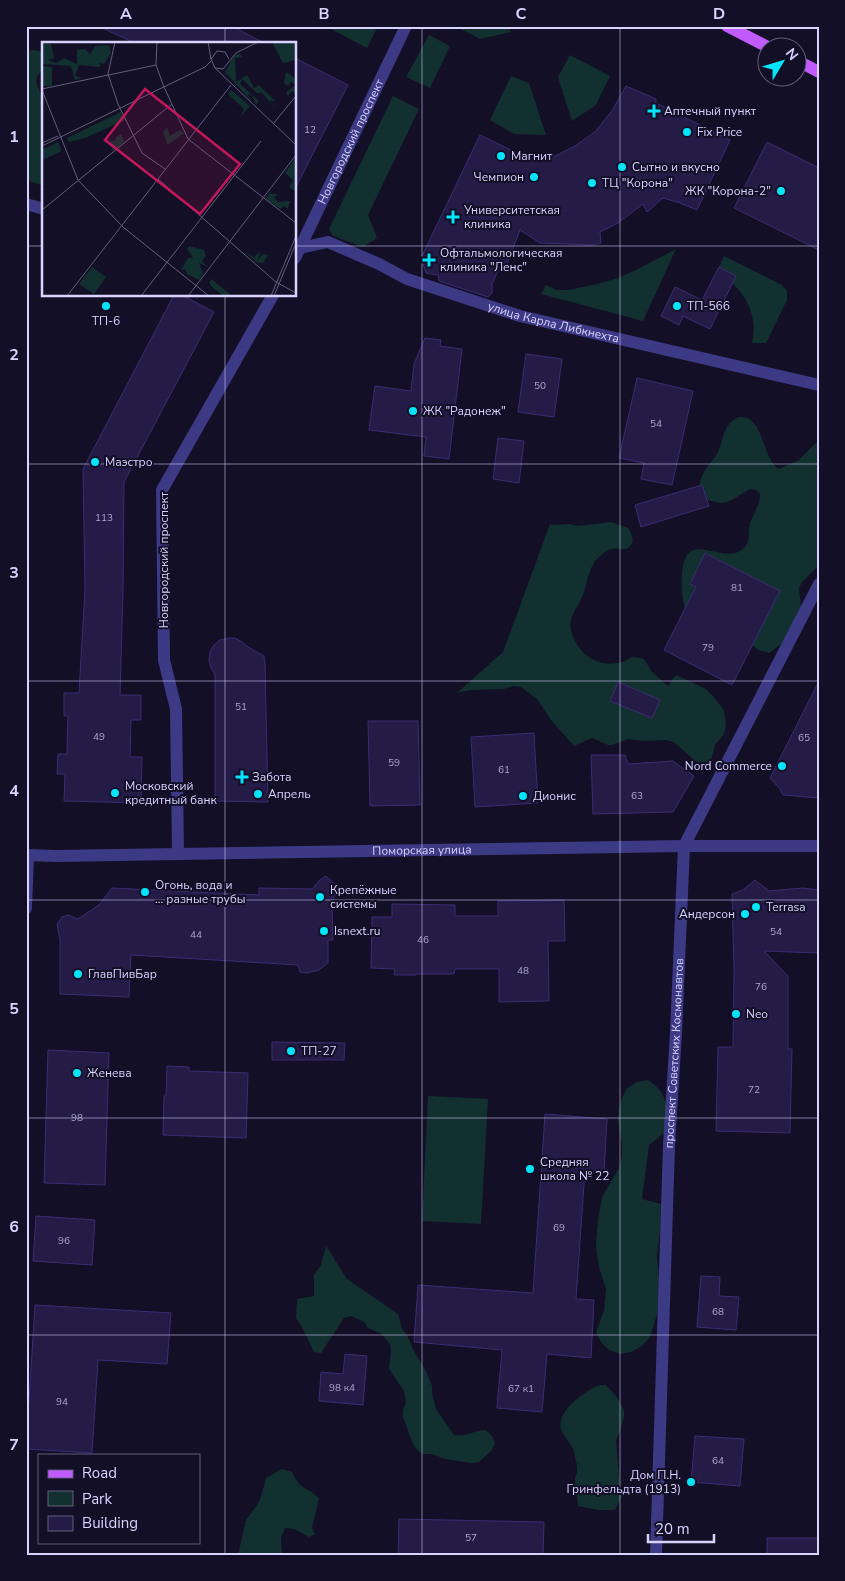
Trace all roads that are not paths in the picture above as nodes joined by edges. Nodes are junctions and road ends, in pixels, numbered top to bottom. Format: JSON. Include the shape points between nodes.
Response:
{"nodes":[{"id":1,"x":406,"y":26,"type":"edge"},
{"id":2,"x":727,"y":26,"type":"edge"},
{"id":3,"x":758,"y":42,"type":"edge"},
{"id":4,"x":26,"y":204,"type":"edge"},
{"id":5,"x":42,"y":208,"type":"edge"},
{"id":6,"x":297,"y":252,"type":"edge"},
{"id":7,"x":272,"y":296,"type":"edge"},
{"id":8,"x":819,"y":385,"type":"edge"},
{"id":9,"x":819,"y":584,"type":"edge"},
{"id":10,"x":684,"y":846,"type":"junction"},
{"id":11,"x":819,"y":846,"type":"edge"},
{"id":12,"x":178,"y":853,"type":"junction"},
{"id":13,"x":27,"y":855,"type":"edge"},
{"id":14,"x":26,"y":908,"type":"edge"},
{"id":15,"x":656,"y":1555,"type":"edge"}],
"edges":[{"from":1,"to":6,"type":"street","name":"Новгородский проспект"},
{"from":2,"to":3,"type":"main road"},
{"from":4,"to":5,"type":"street"},
{"from":6,"to":8,"type":"street","name":"улица Карла Либкнехта","via":[[328,242],[407,279],[520,316]]},
{"from":7,"to":12,"type":"street","name":"Новгородский проспект","via":[[162,490],[164,660],[176,709]]},
{"from":9,"to":10,"type":"street","name":"проспект Советских Космонавтов"},
{"from":10,"to":11,"type":"street","name":"Поморская улица"},
{"from":10,"to":12,"type":"street","name":"Поморская улица"},
{"from":10,"to":15,"type":"street","name":"проспект Советских Космонавтов","via":[[669,1145]]},
{"from":12,"to":13,"type":"street","name":"Поморская улица"},
{"from":13,"to":14,"type":"street"}]}
